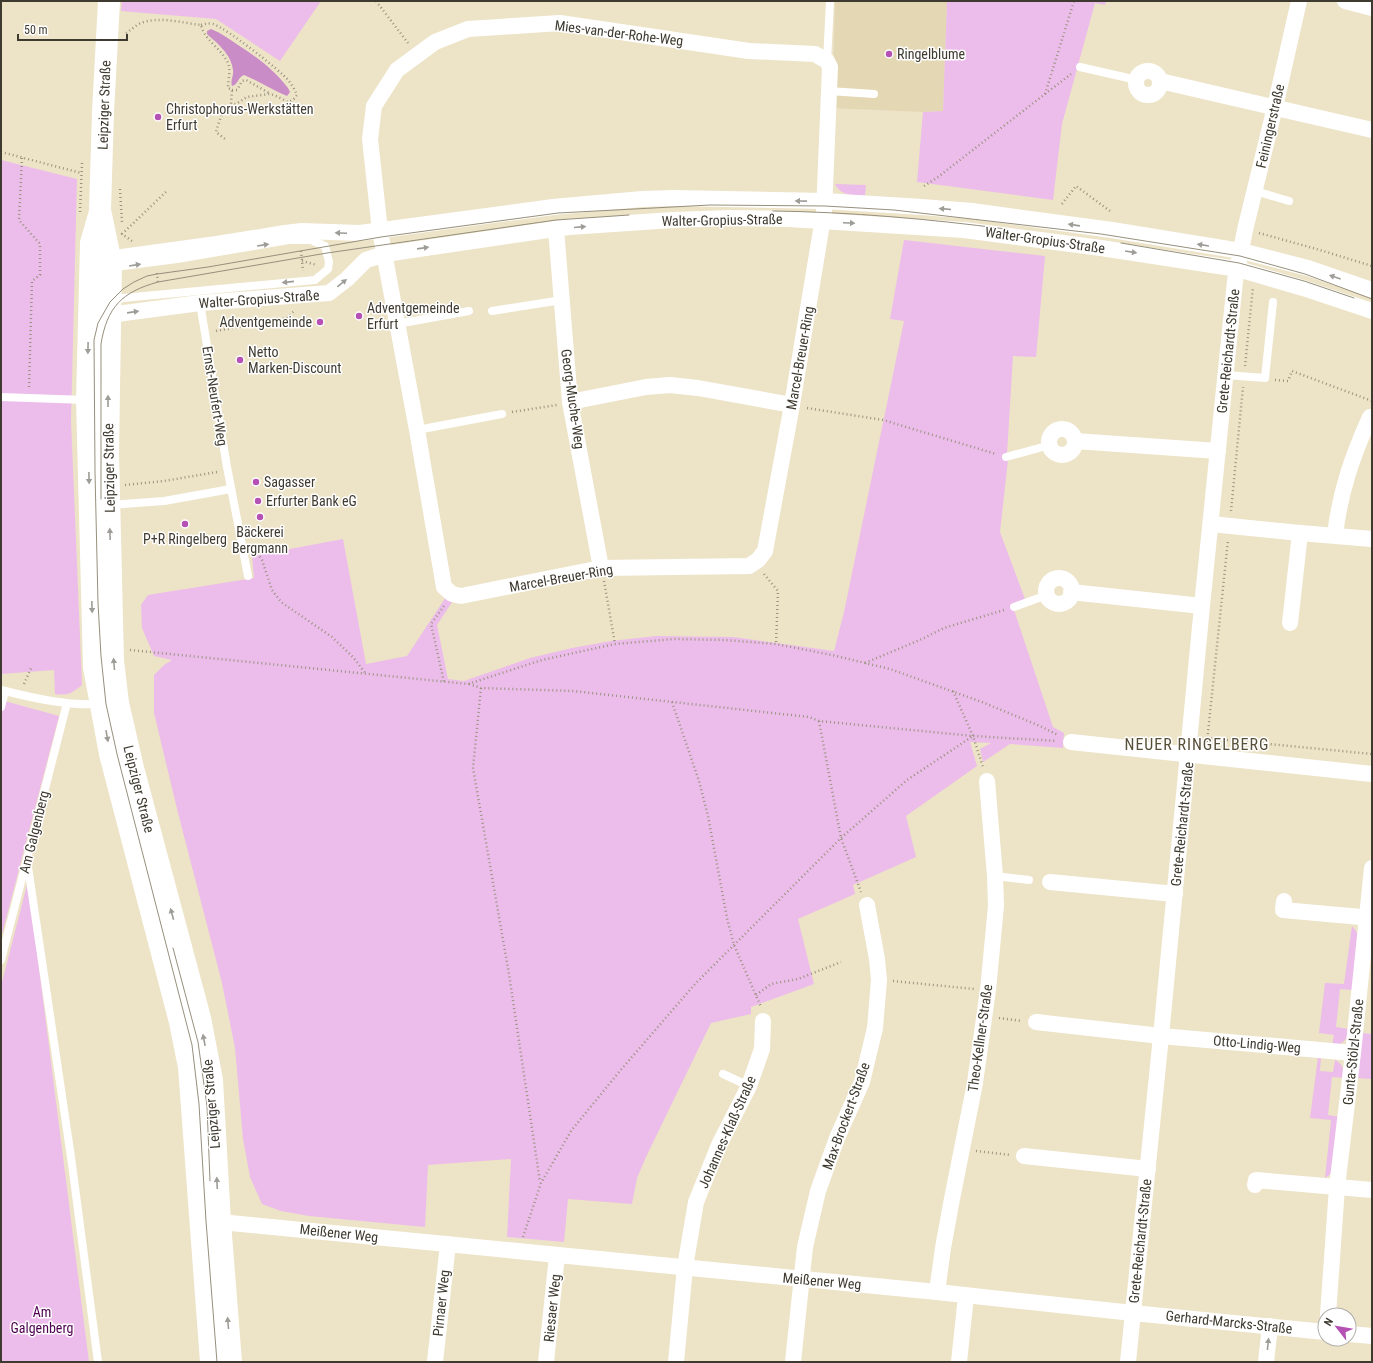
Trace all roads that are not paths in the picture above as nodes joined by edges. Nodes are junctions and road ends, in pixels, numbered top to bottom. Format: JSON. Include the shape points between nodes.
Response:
{"nodes":[{"id":1,"x":109,"y":1,"type":"edge"},
{"id":2,"x":830,"y":1,"type":"edge"},
{"id":3,"x":1299,"y":1,"type":"edge"},
{"id":4,"x":1345,"y":1,"type":"edge"},
{"id":5,"x":1372,"y":8,"type":"edge"},
{"id":6,"x":827,"y":61,"type":"junction"},
{"id":7,"x":1080,"y":67,"type":"road end"},
{"id":8,"x":1137,"y":80,"type":"joint"},
{"id":9,"x":829,"y":91,"type":"junction"},
{"id":10,"x":874,"y":94,"type":"dead end"},
{"id":11,"x":1275,"y":107,"type":"junction"},
{"id":12,"x":1372,"y":130,"type":"edge"},
{"id":13,"x":1255,"y":191,"type":"junction"},
{"id":14,"x":1289,"y":201,"type":"dead end"},
{"id":15,"x":100,"y":210,"type":"junction"},
{"id":16,"x":824,"y":211,"type":"junction"},
{"id":17,"x":556,"y":229,"type":"junction"},
{"id":18,"x":380,"y":231,"type":"junction"},
{"id":19,"x":91,"y":244,"type":"junction"},
{"id":20,"x":1241,"y":251,"type":"junction"},
{"id":21,"x":385,"y":254,"type":"junction"},
{"id":22,"x":111,"y":263,"type":"junction"},
{"id":23,"x":1237,"y":275,"type":"junction"},
{"id":24,"x":1372,"y":290,"type":"edge"},
{"id":25,"x":562,"y":300,"type":"junction"},
{"id":26,"x":1273,"y":302,"type":"dead end"},
{"id":27,"x":98,"y":303,"type":"junction"},
{"id":28,"x":200,"y":303,"type":"junction"},
{"id":29,"x":469,"y":311,"type":"dead end"},
{"id":30,"x":492,"y":311,"type":"dead end"},
{"id":31,"x":1372,"y":311,"type":"edge"},
{"id":32,"x":398,"y":324,"type":"junction"},
{"id":33,"x":1226,"y":375,"type":"junction"},
{"id":34,"x":1,"y":397,"type":"edge"},
{"id":35,"x":87,"y":400,"type":"junction"},
{"id":36,"x":570,"y":402,"type":"junction"},
{"id":37,"x":792,"y":405,"type":"junction"},
{"id":38,"x":502,"y":414,"type":"road end"},
{"id":39,"x":1370,"y":417,"type":"dead end"},
{"id":40,"x":417,"y":430,"type":"junction"},
{"id":41,"x":1050,"y":445,"type":"joint"},
{"id":42,"x":1218,"y":451,"type":"junction"},
{"id":43,"x":1006,"y":457,"type":"road end"},
{"id":44,"x":231,"y":489,"type":"junction"},
{"id":45,"x":109,"y":505,"type":"junction"},
{"id":46,"x":1211,"y":524,"type":"junction"},
{"id":47,"x":1300,"y":533,"type":"junction"},
{"id":48,"x":1335,"y":535,"type":"junction"},
{"id":49,"x":1372,"y":539,"type":"edge"},
{"id":50,"x":601,"y":568,"type":"junction"},
{"id":51,"x":248,"y":576,"type":"dead end"},
{"id":52,"x":1047,"y":595,"type":"joint"},
{"id":53,"x":1202,"y":606,"type":"junction"},
{"id":54,"x":1014,"y":607,"type":"road end"},
{"id":55,"x":1290,"y":623,"type":"dead end"},
{"id":56,"x":3,"y":691,"type":"edge"},
{"id":57,"x":67,"y":703,"type":"junction"},
{"id":58,"x":110,"y":703,"type":"junction"},
{"id":59,"x":1,"y":707,"type":"edge"},
{"id":60,"x":1071,"y":742,"type":"road end"},
{"id":61,"x":1189,"y":755,"type":"junction"},
{"id":62,"x":1372,"y":774,"type":"edge"},
{"id":63,"x":987,"y":781,"type":"road end"},
{"id":64,"x":27,"y":860,"type":"junction"},
{"id":65,"x":1372,"y":868,"type":"edge"},
{"id":66,"x":995,"y":876,"type":"junction"},
{"id":67,"x":1029,"y":880,"type":"dead end"},
{"id":68,"x":1050,"y":882,"type":"dead end"},
{"id":69,"x":1175,"y":894,"type":"junction"},
{"id":70,"x":1284,"y":901,"type":"dead end"},
{"id":71,"x":867,"y":905,"type":"road end"},
{"id":72,"x":1370,"y":918,"type":"edge"},
{"id":73,"x":1,"y":960,"type":"edge"},
{"id":74,"x":763,"y":1021,"type":"road end"},
{"id":75,"x":1036,"y":1022,"type":"road end"},
{"id":76,"x":1162,"y":1036,"type":"junction"},
{"id":77,"x":1353,"y":1053,"type":"junction"},
{"id":78,"x":723,"y":1074,"type":"dead end"},
{"id":79,"x":749,"y":1086,"type":"junction"},
{"id":80,"x":1024,"y":1156,"type":"road end"},
{"id":81,"x":1148,"y":1169,"type":"junction"},
{"id":82,"x":1255,"y":1186,"type":"dead end"},
{"id":83,"x":1337,"y":1187,"type":"junction"},
{"id":84,"x":1372,"y":1190,"type":"edge"},
{"id":85,"x":210,"y":1221,"type":"junction"},
{"id":86,"x":453,"y":1244,"type":"junction"},
{"id":87,"x":557,"y":1255,"type":"junction"},
{"id":88,"x":685,"y":1268,"type":"junction"},
{"id":89,"x":802,"y":1279,"type":"junction"},
{"id":90,"x":937,"y":1292,"type":"junction"},
{"id":91,"x":966,"y":1296,"type":"junction"},
{"id":92,"x":1329,"y":1307,"type":"edge"},
{"id":93,"x":1133,"y":1313,"type":"junction"},
{"id":94,"x":1270,"y":1326,"type":"junction"},
{"id":95,"x":1317,"y":1331,"type":"edge"},
{"id":96,"x":1357,"y":1335,"type":"edge"},
{"id":97,"x":1372,"y":1336,"type":"edge"},
{"id":98,"x":98,"y":1362,"type":"edge"},
{"id":99,"x":211,"y":1362,"type":"edge"},
{"id":100,"x":231,"y":1362,"type":"edge"},
{"id":101,"x":435,"y":1362,"type":"edge"},
{"id":102,"x":546,"y":1362,"type":"edge"},
{"id":103,"x":676,"y":1362,"type":"edge"},
{"id":104,"x":793,"y":1362,"type":"edge"},
{"id":105,"x":959,"y":1362,"type":"edge"},
{"id":106,"x":1128,"y":1362,"type":"edge"},
{"id":107,"x":1266,"y":1362,"type":"edge"}],
"edges":[{"from":1,"to":15,"type":"main road","name":"Leipziger Straße"},
{"from":2,"to":6,"type":"lane"},
{"from":3,"to":11,"type":"street","name":"Feiningerstraße"},
{"from":4,"to":5,"type":"street"},
{"from":6,"to":9,"type":"street","via":[[830,67]]},
{"from":6,"to":18,"type":"street","name":"Mies-van-der-Rohe-Weg","via":[[815,54],[749,51],[560,23],[468,29],[435,42],[397,70],[374,106],[370,139]]},
{"from":7,"to":8,"type":"lane"},
{"from":8,"to":11,"type":"street","via":[[1142,72],[1150,71],[1160,81]]},
{"from":9,"to":10,"type":"lane"},
{"from":9,"to":16,"type":"street"},
{"from":11,"to":12,"type":"street"},
{"from":11,"to":13,"type":"street","name":"Feiningerstraße"},
{"from":13,"to":14,"type":"lane"},
{"from":13,"to":20,"type":"street","name":"Feiningerstraße"},
{"from":15,"to":19,"type":"main road","name":"Leipziger Straße"},
{"from":15,"to":22,"type":"main road","name":"Leipziger Straße"},
{"from":17,"to":16,"type":"street","name":"Walter-Gropius-Straße","one_way":true,"via":[[630,222],[731,218],[789,219]]},
{"from":16,"to":18,"type":"street","name":"Walter-Gropius-Straße","one_way":true,"via":[[674,198],[642,199],[553,207]]},
{"from":20,"to":16,"type":"street","name":"Walter-Gropius-Straße","one_way":true,"via":[[972,211],[922,207]]},
{"from":16,"to":23,"type":"street","name":"Walter-Gropius-Straße","one_way":true,"via":[[1101,248]]},
{"from":16,"to":37,"type":"street","name":"Marcel-Breuer-Ring"},
{"from":21,"to":17,"type":"street","name":"Walter-Gropius-Straße","one_way":true},
{"from":17,"to":25,"type":"street","name":"Georg-Muche-Weg"},
{"from":18,"to":21,"type":"street","name":"Marcel-Breuer-Ring"},
{"from":18,"to":22,"type":"street","name":"Walter-Gropius-Straße","one_way":true,"via":[[285,233],[122,256]]},
{"from":19,"to":22,"type":"lane"},
{"from":19,"to":27,"type":"main road","name":"Leipziger Straße"},
{"from":20,"to":23,"type":"street","name":"Grete-Reichardt-Straße"},
{"from":24,"to":20,"type":"street","name":"Walter-Gropius-Straße","one_way":true,"via":[[1308,268]]},
{"from":28,"to":21,"type":"street","name":"Walter-Gropius-Straße","one_way":true,"via":[[329,293],[366,260]]},
{"from":21,"to":32,"type":"street","name":"Marcel-Breuer-Ring"},
{"from":22,"to":27,"type":"main road","name":"Leipziger Straße"},
{"from":22,"to":27,"type":"street","name":"Walter-Gropius-Straße"},
{"from":22,"to":27,"type":"lane","one_way":true,"via":[[123,266],[289,240],[311,240],[325,246],[329,262],[328,269],[315,280],[123,298]]},
{"from":23,"to":31,"type":"street","name":"Walter-Gropius-Straße","via":[[1303,288]]},
{"from":23,"to":33,"type":"street","name":"Grete-Reichardt-Straße"},
{"from":25,"to":30,"type":"lane"},
{"from":25,"to":36,"type":"street","name":"Georg-Muche-Weg"},
{"from":26,"to":33,"type":"lane","via":[[1265,378]]},
{"from":27,"to":28,"type":"street","name":"Walter-Gropius-Straße","one_way":true},
{"from":27,"to":35,"type":"main road","name":"Leipziger Straße","one_way":true},
{"from":45,"to":27,"type":"main road","name":"Leipziger Straße","one_way":true},
{"from":28,"to":44,"type":"lane","name":"Ernst-Neufert-Weg"},
{"from":29,"to":32,"type":"lane"},
{"from":32,"to":40,"type":"street","name":"Marcel-Breuer-Ring"},
{"from":33,"to":42,"type":"street","name":"Grete-Reichardt-Straße"},
{"from":34,"to":35,"type":"lane"},
{"from":35,"to":58,"type":"main road","name":"Leipziger Straße","one_way":true,"via":[[94,667]]},
{"from":36,"to":37,"type":"street","via":[[646,387],[670,385]]},
{"from":36,"to":50,"type":"street","name":"Georg-Muche-Weg"},
{"from":37,"to":50,"type":"street","name":"Marcel-Breuer-Ring","via":[[765,551],[758,560],[749,566]]},
{"from":38,"to":40,"type":"lane"},
{"from":39,"to":48,"type":"street","via":[[1346,475]]},
{"from":40,"to":50,"type":"street","name":"Marcel-Breuer-Ring","via":[[444,587],[452,594],[461,596]]},
{"from":41,"to":42,"type":"street","via":[[1055,453],[1064,455],[1072,450],[1075,441]]},
{"from":41,"to":43,"type":"lane"},
{"from":42,"to":46,"type":"street","name":"Grete-Reichardt-Straße"},
{"from":44,"to":45,"type":"lane","via":[[164,501]]},
{"from":44,"to":51,"type":"lane","name":"Ernst-Neufert-Weg"},
{"from":58,"to":45,"type":"main road","name":"Leipziger Straße","one_way":true,"via":[[113,661]]},
{"from":46,"to":47,"type":"street"},
{"from":46,"to":53,"type":"street","name":"Grete-Reichardt-Straße"},
{"from":47,"to":48,"type":"street"},
{"from":47,"to":55,"type":"street"},
{"from":48,"to":49,"type":"street"},
{"from":52,"to":53,"type":"street","via":[[1050,601],[1058,604],[1066,601],[1071,592]]},
{"from":52,"to":54,"type":"lane"},
{"from":53,"to":61,"type":"street","name":"Grete-Reichardt-Straße"},
{"from":56,"to":57,"type":"lane"},
{"from":56,"to":59,"type":"lane"},
{"from":57,"to":58,"type":"lane"},
{"from":57,"to":64,"type":"lane","name":"Am Galgenberg"},
{"from":58,"to":85,"type":"main road","name":"Leipziger Straße","via":[[133,768],[200,1018],[212,1080]]},
{"from":60,"to":61,"type":"street","name":"Grete-Reichardt-Straße"},
{"from":61,"to":62,"type":"street"},
{"from":61,"to":69,"type":"street","name":"Grete-Reichardt-Straße"},
{"from":63,"to":66,"type":"street","name":"Theo-Kellner-Straße"},
{"from":64,"to":73,"type":"lane","name":"Am Galgenberg"},
{"from":64,"to":98,"type":"lane"},
{"from":65,"to":72,"type":"street","name":"Gunta-Stölzl-Straße"},
{"from":66,"to":67,"type":"lane"},
{"from":66,"to":90,"type":"street","name":"Theo-Kellner-Straße","via":[[996,906],[985,1017],[975,1082],[945,1233]]},
{"from":68,"to":69,"type":"street","name":"Grete-Reichardt-Straße"},
{"from":69,"to":76,"type":"street","name":"Grete-Reichardt-Straße"},
{"from":70,"to":72,"type":"street","via":[[1283,910]]},
{"from":71,"to":89,"type":"street","name":"Max-Brockert-Straße","via":[[879,980],[875,1028],[862,1082],[837,1138],[818,1191],[805,1247]]},
{"from":72,"to":77,"type":"street","name":"Gunta-Stölzl-Straße"},
{"from":74,"to":79,"type":"street","name":"Johannes-Klaß-Straße","via":[[762,1049]]},
{"from":75,"to":76,"type":"street"},
{"from":76,"to":77,"type":"street","name":"Otto-Lindig-Weg"},
{"from":76,"to":81,"type":"street","name":"Grete-Reichardt-Straße"},
{"from":77,"to":83,"type":"street","name":"Gunta-Stölzl-Straße"},
{"from":78,"to":79,"type":"lane"},
{"from":79,"to":88,"type":"street","name":"Johannes-Klaß-Straße","via":[[719,1145],[696,1202]]},
{"from":80,"to":81,"type":"street","name":"Grete-Reichardt-Straße"},
{"from":81,"to":93,"type":"street","name":"Grete-Reichardt-Straße"},
{"from":82,"to":83,"type":"street","via":[[1256,1180]]},
{"from":83,"to":84,"type":"street"},
{"from":83,"to":92,"type":"street","name":"Gunta-Stölzl-Straße"},
{"from":85,"to":86,"type":"street","name":"Meißener Weg"},
{"from":85,"to":99,"type":"main road","name":"Leipziger Straße"},
{"from":100,"to":85,"type":"main road","name":"Leipziger Straße","one_way":true},
{"from":86,"to":87,"type":"street","name":"Meißener Weg","via":[[473,1239],[499,1241],[515,1250]]},
{"from":86,"to":101,"type":"street","name":"Pirnaer Weg"},
{"from":87,"to":88,"type":"street","name":"Meißener Weg"},
{"from":87,"to":102,"type":"street","name":"Riesaer Weg"},
{"from":88,"to":89,"type":"street","name":"Meißener Weg"},
{"from":88,"to":103,"type":"street","name":"Johannes-Klaß-Straße"},
{"from":89,"to":90,"type":"street","name":"Meißener Weg"},
{"from":89,"to":104,"type":"street","name":"Max-Brockert-Straße"},
{"from":90,"to":91,"type":"street","name":"Meißener Weg"},
{"from":91,"to":93,"type":"street","name":"Meißener Weg"},
{"from":91,"to":105,"type":"street"},
{"from":93,"to":94,"type":"street","name":"Gerhard-Marcks-Straße"},
{"from":93,"to":106,"type":"street","name":"Grete-Reichardt-Straße"},
{"from":94,"to":95,"type":"street","name":"Gerhard-Marcks-Straße"},
{"from":107,"to":94,"type":"street","one_way":true},
{"from":96,"to":97,"type":"street"}]}
